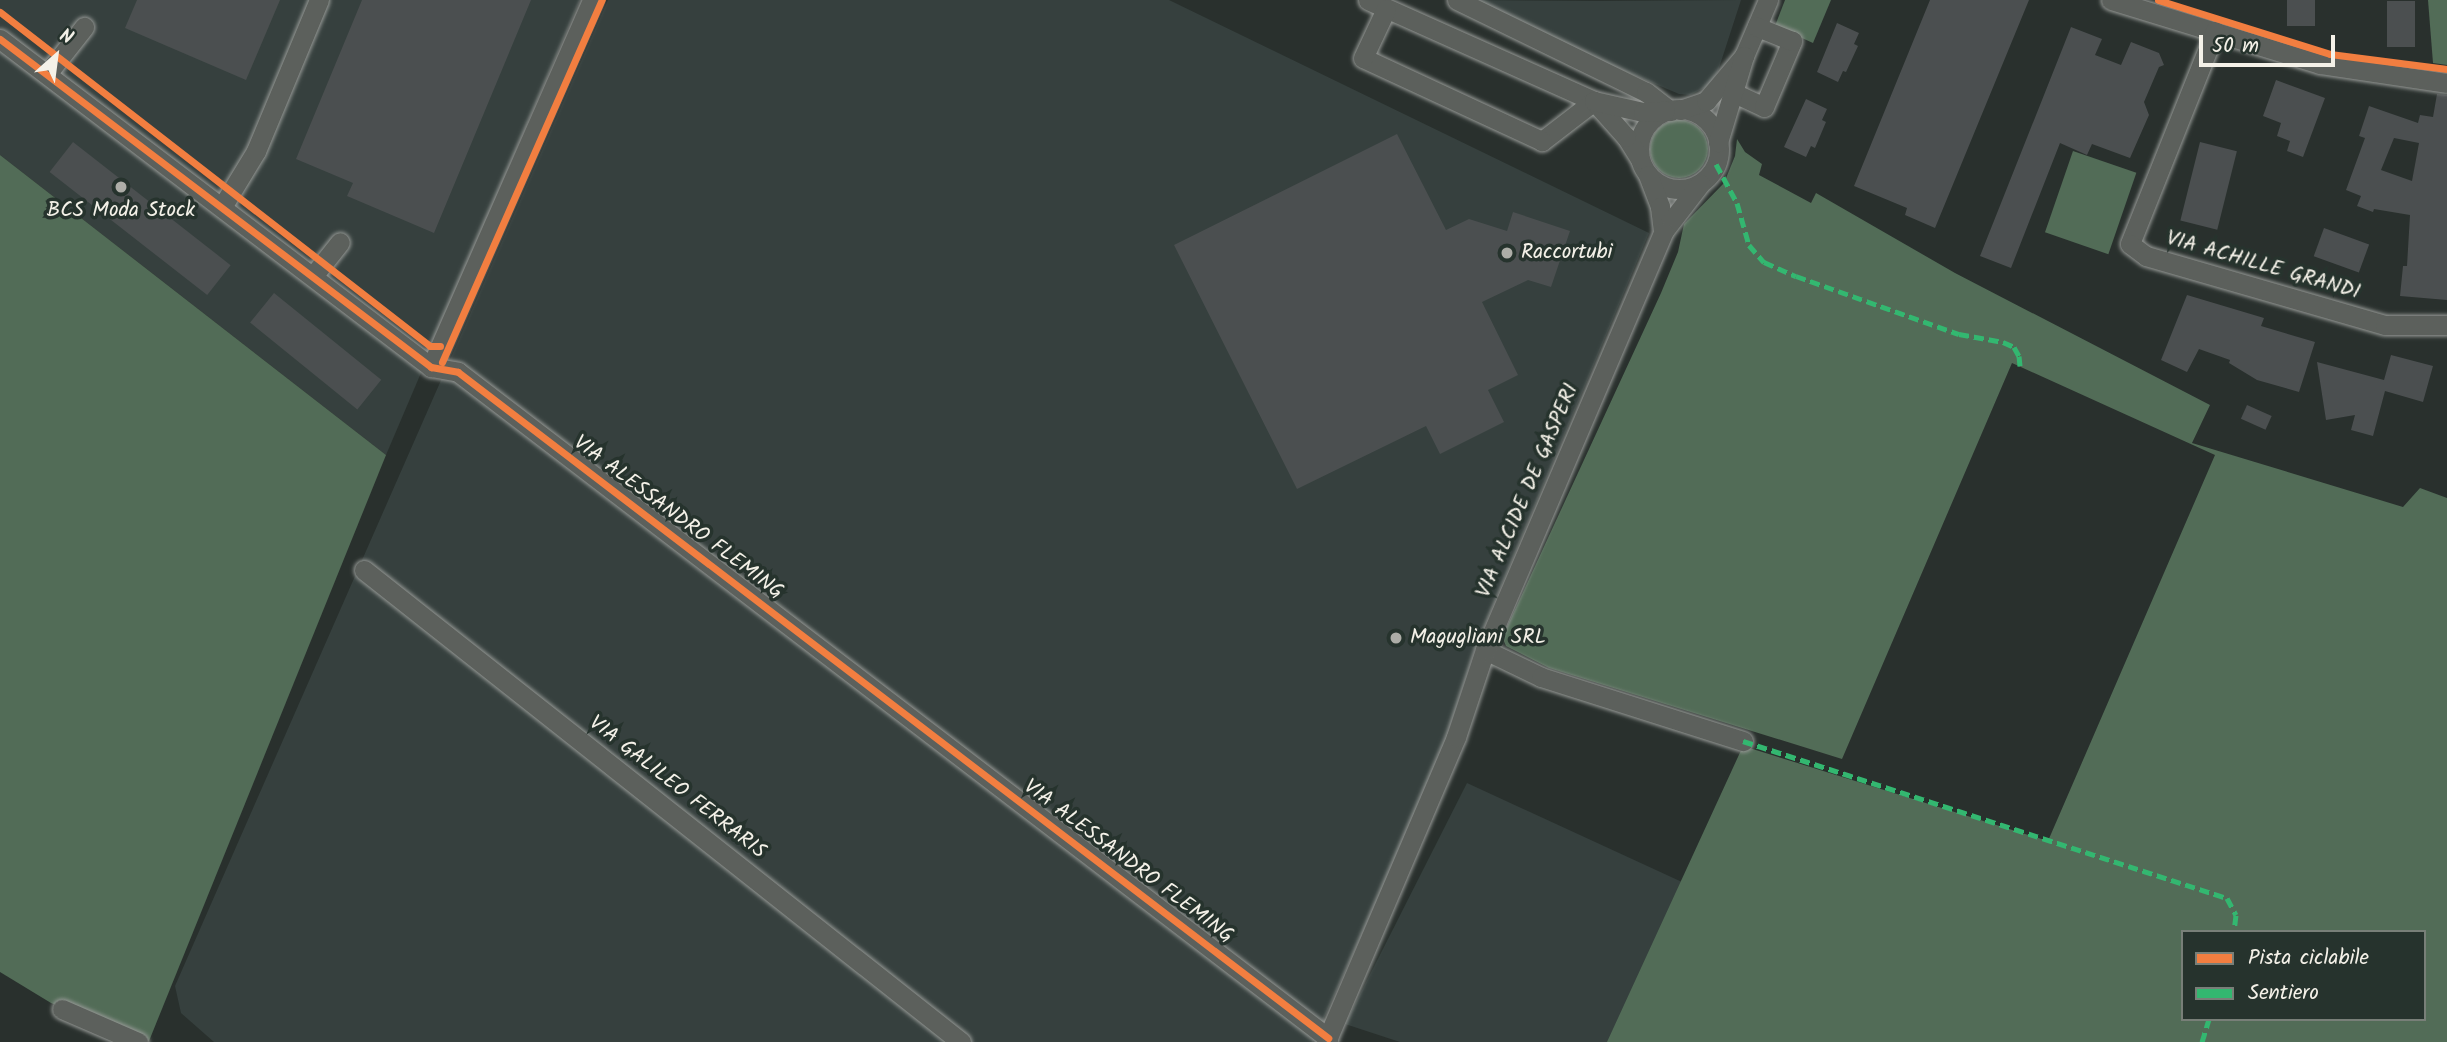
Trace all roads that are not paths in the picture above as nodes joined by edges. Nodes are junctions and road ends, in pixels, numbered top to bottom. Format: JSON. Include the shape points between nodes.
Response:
{"nodes":[{"id":1,"x":320,"y":0,"type":"edge"},
{"id":2,"x":593,"y":0,"type":"edge"},
{"id":3,"x":1457,"y":0,"type":"edge"},
{"id":4,"x":1768,"y":0,"type":"edge"},
{"id":5,"x":2122,"y":2,"type":"edge"},
{"id":6,"x":1377,"y":4,"type":"edge"},
{"id":7,"x":84,"y":27,"type":"dead end"},
{"id":8,"x":1757,"y":27,"type":"junction"},
{"id":9,"x":2215,"y":31,"type":"junction"},
{"id":10,"x":0,"y":39,"type":"edge"},
{"id":11,"x":1744,"y":56,"type":"junction"},
{"id":12,"x":47,"y":75,"type":"junction"},
{"id":13,"x":2447,"y":83,"type":"edge"},
{"id":14,"x":1734,"y":93,"type":"junction"},
{"id":15,"x":1594,"y":102,"type":"junction"},
{"id":16,"x":1675,"y":110,"type":"junction"},
{"id":17,"x":1718,"y":142,"type":"junction"},
{"id":18,"x":1643,"y":165,"type":"junction"},
{"id":19,"x":1701,"y":183,"type":"junction"},
{"id":20,"x":222,"y":206,"type":"junction"},
{"id":21,"x":1663,"y":232,"type":"junction"},
{"id":22,"x":340,"y":242,"type":"dead end"},
{"id":23,"x":313,"y":276,"type":"junction"},
{"id":24,"x":2447,"y":325,"type":"edge"},
{"id":25,"x":431,"y":367,"type":"junction"},
{"id":26,"x":364,"y":570,"type":"dead end"},
{"id":27,"x":1485,"y":650,"type":"junction"},
{"id":28,"x":1743,"y":741,"type":"dead end"},
{"id":29,"x":62,"y":1009,"type":"dead end"},
{"id":30,"x":1327,"y":1040,"type":"edge"},
{"id":31,"x":138,"y":1042,"type":"edge"},
{"id":32,"x":961,"y":1042,"type":"edge"}],
"edges":[{"from":1,"to":20,"type":"street","via":[[256,151]]},
{"from":2,"to":25,"type":"street"},
{"from":3,"to":16,"type":"street"},
{"from":4,"to":8,"type":"street"},
{"from":5,"to":9,"type":"street"},
{"from":6,"to":15,"type":"street"},
{"from":6,"to":15,"type":"street","via":[[1363,58],[1542,141]]},
{"from":7,"to":12,"type":"street"},
{"from":8,"to":11,"type":"street"},
{"from":8,"to":14,"type":"street","via":[[1792,41],[1764,107]]},
{"from":9,"to":13,"type":"street","via":[[2320,64]]},
{"from":9,"to":24,"type":"street","name":"VIA ACHILLE GRANDI","via":[[2130,244],[2146,256],[2385,325]]},
{"from":10,"to":12,"type":"street","name":"VIA ALESSANDRO FLEMING"},
{"from":11,"to":14,"type":"street"},
{"from":11,"to":16,"type":"street","via":[[1706,101]]},
{"from":12,"to":20,"type":"street","name":"VIA ALESSANDRO FLEMING"},
{"from":14,"to":17,"type":"street"},
{"from":15,"to":16,"type":"street","via":[[1643,112]]},
{"from":15,"to":18,"type":"street","via":[[1626,137]]},
{"from":16,"to":17,"type":"street","via":[[1691,111],[1709,123]]},
{"from":16,"to":18,"type":"street","via":[[1658,115],[1643,133]]},
{"from":17,"to":19,"type":"street","via":[[1716,164]]},
{"from":18,"to":19,"type":"street","via":[[1665,187]]},
{"from":18,"to":21,"type":"street","via":[[1660,207]]},
{"from":19,"to":21,"type":"street","name":"VIA ALCIDE DE GASPERI"},
{"from":20,"to":23,"type":"street","name":"VIA ALESSANDRO FLEMING"},
{"from":21,"to":27,"type":"street","name":"VIA ALCIDE DE GASPERI"},
{"from":22,"to":23,"type":"street"},
{"from":23,"to":25,"type":"street","name":"VIA ALESSANDRO FLEMING"},
{"from":25,"to":30,"type":"street","name":"VIA ALESSANDRO FLEMING","via":[[458,372]]},
{"from":26,"to":32,"type":"street","name":"VIA GALILEO FERRARIS"},
{"from":27,"to":28,"type":"street","via":[[1541,677]]},
{"from":27,"to":30,"type":"street","name":"VIA ALCIDE DE GASPERI","via":[[1456,737]]},
{"from":29,"to":31,"type":"street"}]}
